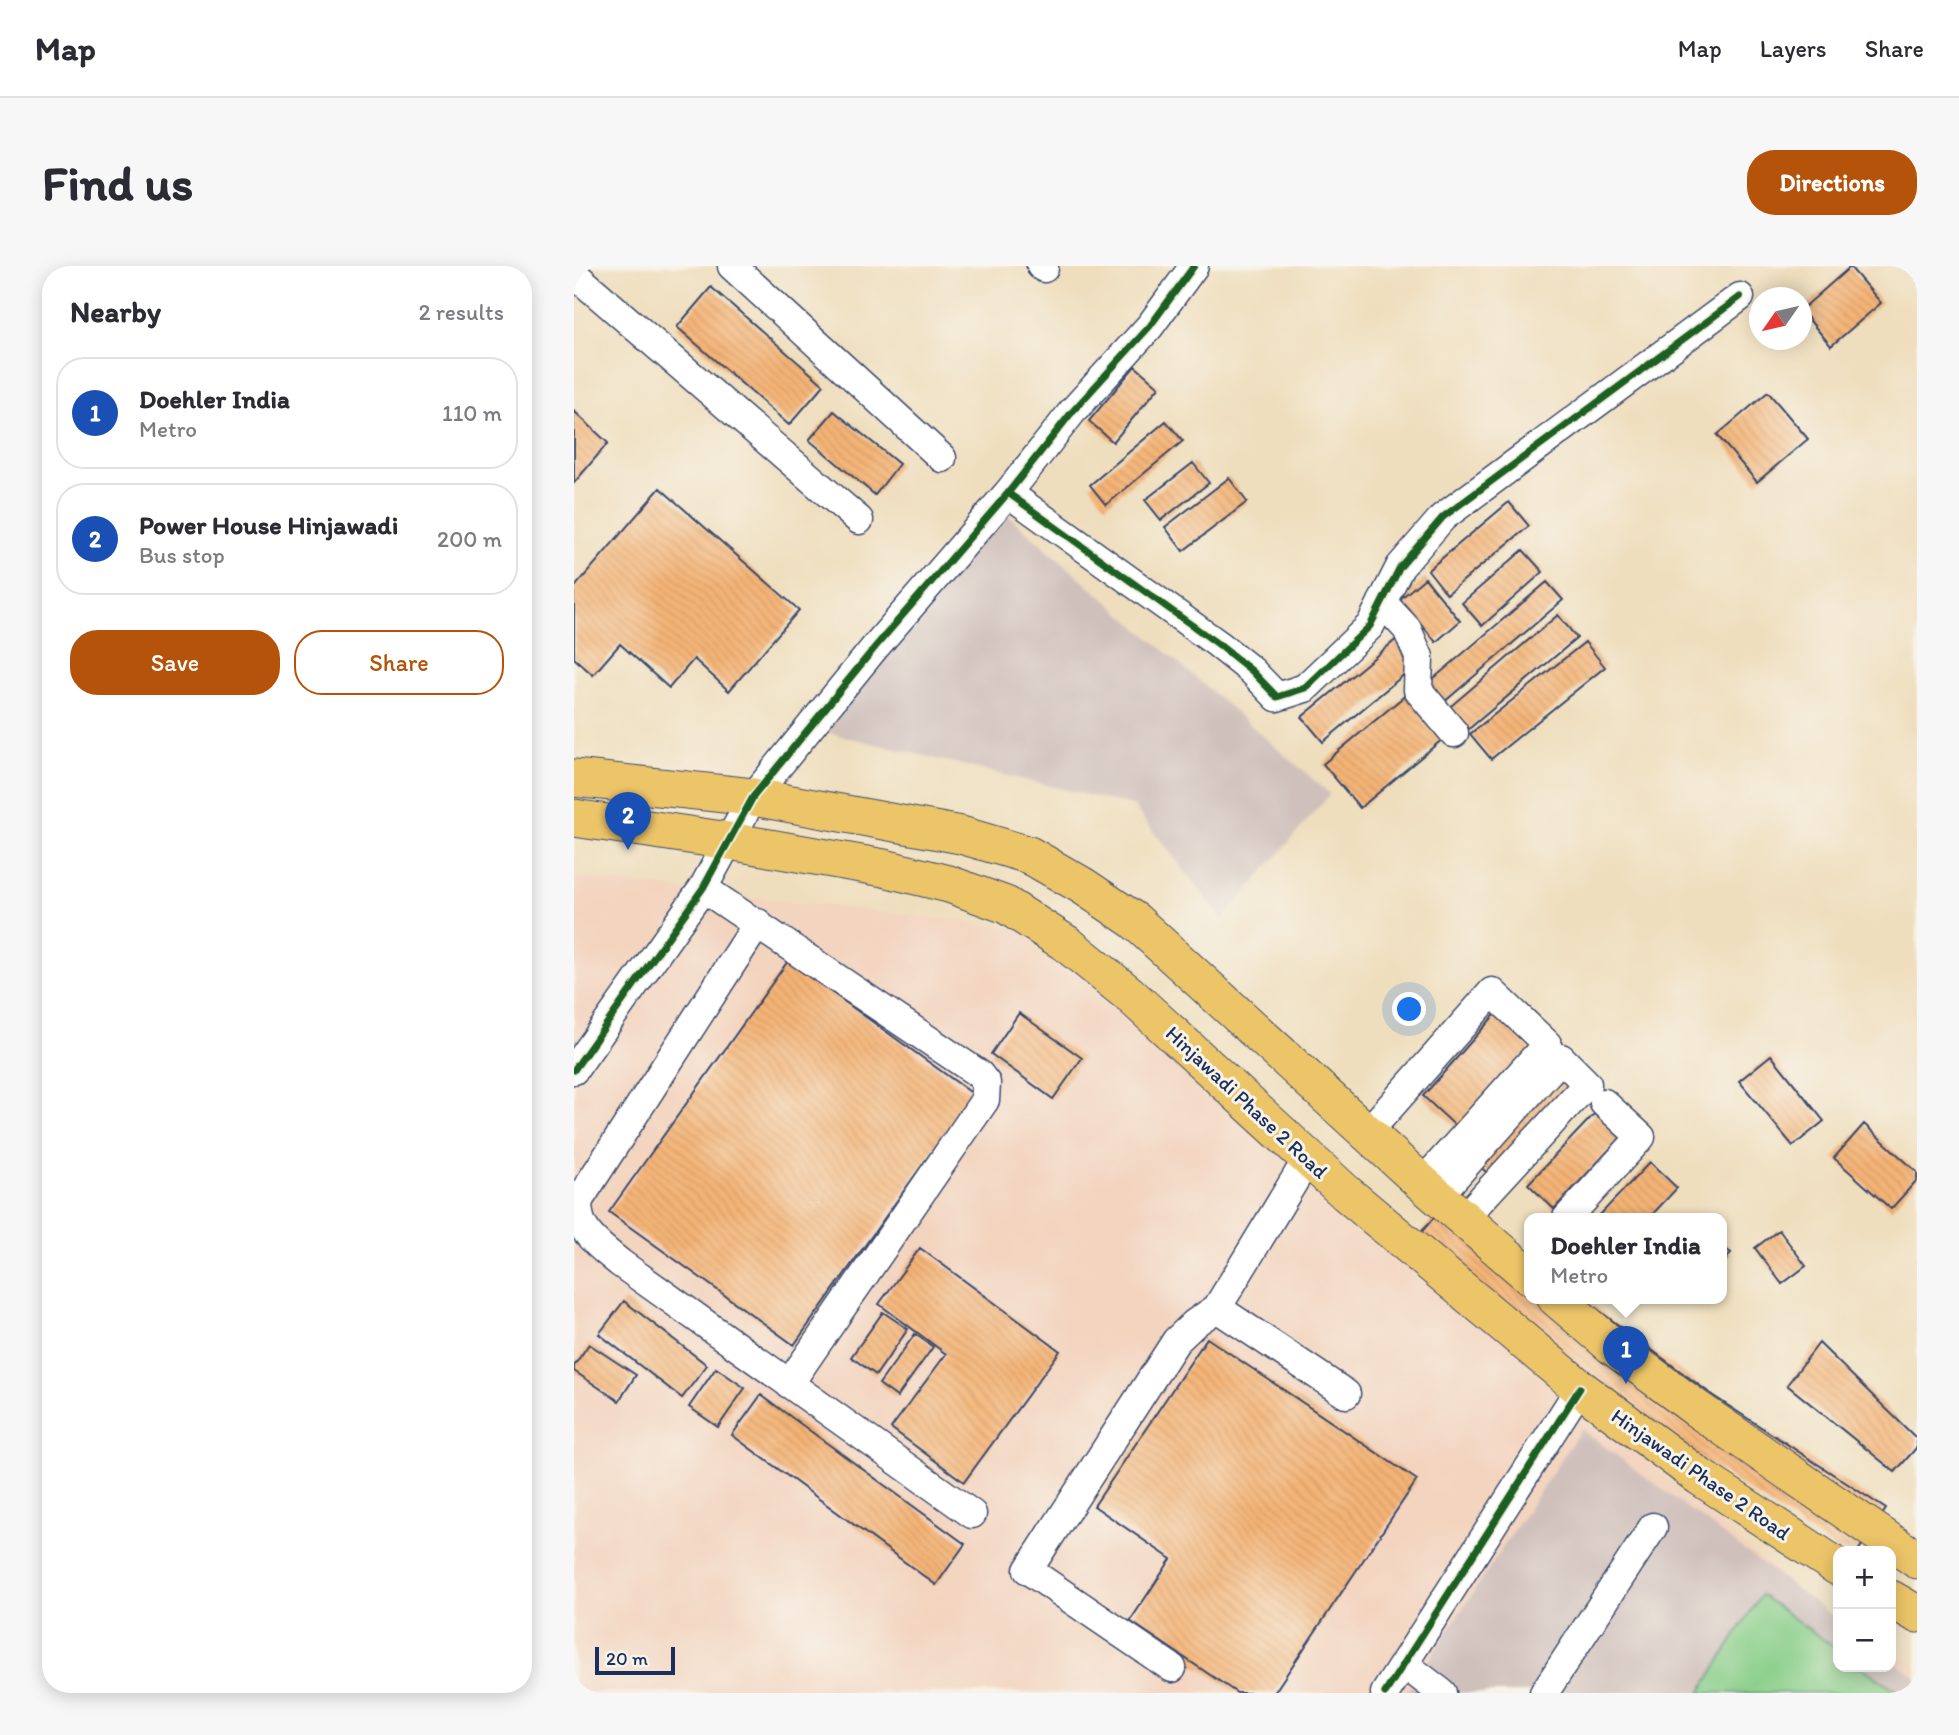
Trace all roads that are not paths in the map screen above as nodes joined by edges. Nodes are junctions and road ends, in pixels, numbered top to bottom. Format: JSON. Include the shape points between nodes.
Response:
{"nodes":[{"id":1,"x":732,"y":266,"type":"edge"},
{"id":2,"x":1194,"y":266,"type":"edge"},
{"id":3,"x":574,"y":274,"type":"edge"},
{"id":4,"x":1740,"y":297,"type":"dead end"},
{"id":5,"x":942,"y":458,"type":"dead end"},
{"id":6,"x":1008,"y":493,"type":"junction"},
{"id":7,"x":859,"y":520,"type":"dead end"},
{"id":8,"x":1382,"y":602,"type":"junction"},
{"id":9,"x":1454,"y":733,"type":"dead end"},
{"id":10,"x":574,"y":778,"type":"edge"},
{"id":11,"x":753,"y":797,"type":"junction"},
{"id":12,"x":574,"y":818,"type":"edge"},
{"id":13,"x":729,"y":841,"type":"junction"},
{"id":14,"x":702,"y":888,"type":"junction"},
{"id":15,"x":758,"y":923,"type":"junction"},
{"id":16,"x":574,"y":1070,"type":"edge"},
{"id":17,"x":1604,"y":1103,"type":"dead end"},
{"id":18,"x":1367,"y":1133,"type":"junction"},
{"id":19,"x":1308,"y":1158,"type":"junction"},
{"id":20,"x":1468,"y":1163,"type":"junction"},
{"id":21,"x":1494,"y":1185,"type":"junction"},
{"id":22,"x":1441,"y":1199,"type":"junction"},
{"id":23,"x":1572,"y":1213,"type":"edge"},
{"id":24,"x":1524,"y":1266,"type":"edge"},
{"id":25,"x":1563,"y":1304,"type":"edge"},
{"id":26,"x":1217,"y":1308,"type":"junction"},
{"id":27,"x":1611,"y":1345,"type":"junction"},
{"id":28,"x":789,"y":1384,"type":"junction"},
{"id":29,"x":1580,"y":1388,"type":"junction"},
{"id":30,"x":1346,"y":1394,"type":"dead end"},
{"id":31,"x":972,"y":1514,"type":"dead end"},
{"id":32,"x":1653,"y":1527,"type":"dead end"},
{"id":33,"x":1917,"y":1560,"type":"edge"},
{"id":34,"x":1833,"y":1564,"type":"edge"},
{"id":35,"x":1896,"y":1602,"type":"edge"},
{"id":36,"x":1917,"y":1615,"type":"edge"},
{"id":37,"x":1404,"y":1664,"type":"junction"},
{"id":38,"x":1172,"y":1668,"type":"dead end"},
{"id":39,"x":1385,"y":1693,"type":"edge"},
{"id":40,"x":1442,"y":1693,"type":"edge"},
{"id":41,"x":1544,"y":1693,"type":"edge"}],
"edges":[{"from":1,"to":5,"type":"street"},
{"from":2,"to":6,"type":"street","via":[[1150,326],[1072,412]]},
{"from":3,"to":7,"type":"street"},
{"from":4,"to":8,"type":"street","via":[[1443,516],[1400,566]]},
{"from":6,"to":8,"type":"street","via":[[1219,644],[1277,697],[1305,688],[1370,626]]},
{"from":6,"to":11,"type":"street"},
{"from":8,"to":9,"type":"street","via":[[1406,629],[1419,657],[1418,690]]},
{"from":10,"to":11,"type":"main road"},
{"from":11,"to":13,"type":"street"},
{"from":11,"to":18,"type":"main road","via":[[961,835],[1029,855],[1135,921]]},
{"from":12,"to":13,"type":"main road","name":"Hinjawadi Phase 2 Road"},
{"from":13,"to":14,"type":"street"},
{"from":13,"to":19,"type":"main road","name":"Hinjawadi Phase 2 Road","via":[[884,868],[949,884],[1006,905],[1067,944],[1129,994]]},
{"from":14,"to":15,"type":"street"},
{"from":14,"to":16,"type":"street"},
{"from":15,"to":28,"type":"street","via":[[575,1211],[585,1234],[611,1256]]},
{"from":15,"to":28,"type":"street","via":[[986,1083],[985,1100]]},
{"from":17,"to":23,"type":"street","via":[[1641,1137]]},
{"from":18,"to":22,"type":"main road"},
{"from":18,"to":22,"type":"street","via":[[1492,992],[1547,1044]]},
{"from":19,"to":26,"type":"street"},
{"from":19,"to":29,"type":"main road","name":"Hinjawadi Phase 2 Road"},
{"from":20,"to":21,"type":"street"},
{"from":20,"to":21,"type":"street","via":[[1561,1058],[1587,1084]]},
{"from":20,"to":22,"type":"street"},
{"from":21,"to":22,"type":"street"},
{"from":22,"to":24,"type":"main road"},
{"from":25,"to":27,"type":"main road"},
{"from":26,"to":30,"type":"street"},
{"from":26,"to":38,"type":"street","via":[[1176,1342],[1028,1570]]},
{"from":27,"to":29,"type":"main road"},
{"from":27,"to":33,"type":"main road"},
{"from":28,"to":31,"type":"street"},
{"from":29,"to":34,"type":"main road","name":"Hinjawadi Phase 2 Road","via":[[1700,1477]]},
{"from":29,"to":37,"type":"street"},
{"from":32,"to":41,"type":"street"},
{"from":35,"to":36,"type":"main road"},
{"from":37,"to":39,"type":"street"},
{"from":37,"to":40,"type":"street"}]}
